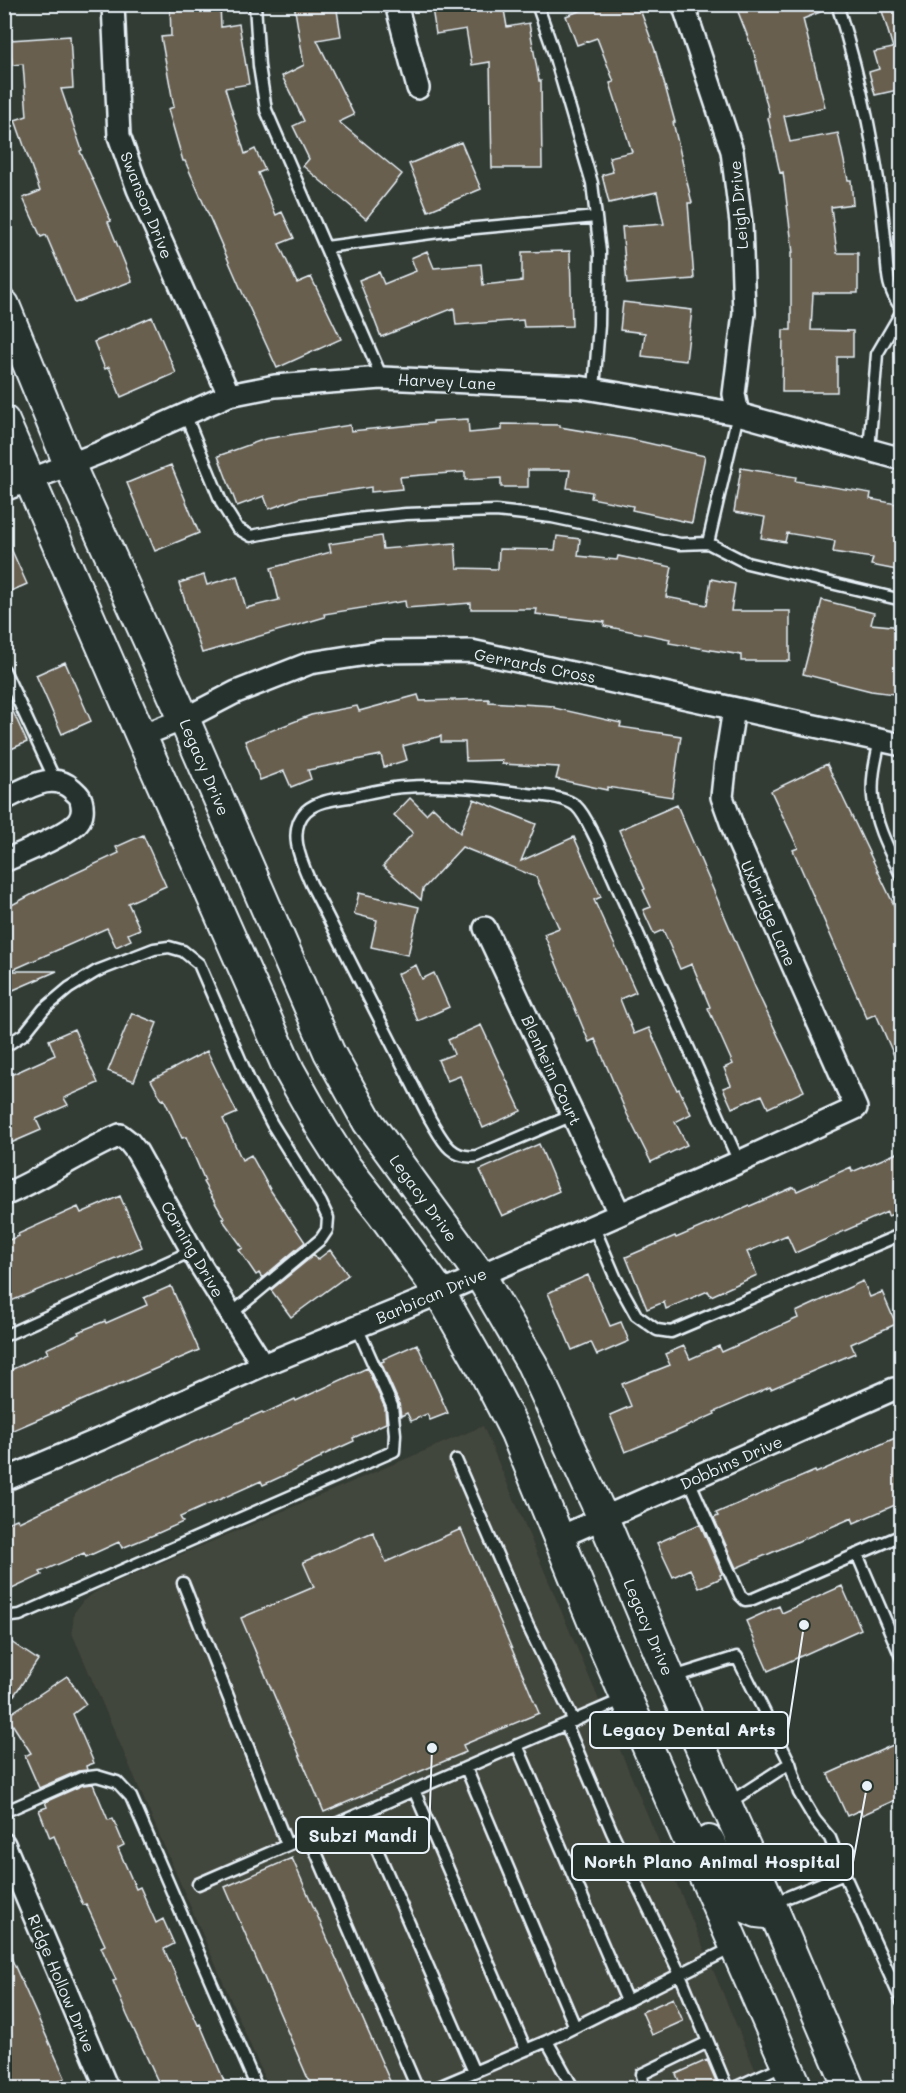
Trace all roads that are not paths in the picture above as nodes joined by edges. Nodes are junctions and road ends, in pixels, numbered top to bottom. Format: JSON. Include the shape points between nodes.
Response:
{"nodes":[{"id":1,"x":113,"y":4,"type":"edge"},
{"id":2,"x":255,"y":4,"type":"edge"},
{"id":3,"x":396,"y":4,"type":"edge"},
{"id":4,"x":537,"y":4,"type":"edge"},
{"id":5,"x":683,"y":4,"type":"edge"},
{"id":6,"x":837,"y":4,"type":"edge"},
{"id":7,"x":418,"y":88,"type":"dead end"},
{"id":8,"x":596,"y":217,"type":"junction"},
{"id":9,"x":326,"y":247,"type":"junction"},
{"id":10,"x":4,"y":305,"type":"edge"},
{"id":11,"x":902,"y":309,"type":"edge"},
{"id":12,"x":382,"y":378,"type":"junction"},
{"id":13,"x":594,"y":390,"type":"junction"},
{"id":14,"x":229,"y":395,"type":"junction"},
{"id":15,"x":185,"y":414,"type":"junction"},
{"id":16,"x":738,"y":414,"type":"junction"},
{"id":17,"x":4,"y":421,"type":"edge"},
{"id":18,"x":869,"y":450,"type":"junction"},
{"id":19,"x":902,"y":459,"type":"edge"},
{"id":20,"x":69,"y":464,"type":"junction"},
{"id":21,"x":17,"y":485,"type":"edge"},
{"id":22,"x":708,"y":543,"type":"junction"},
{"id":23,"x":902,"y":600,"type":"edge"},
{"id":24,"x":4,"y":670,"type":"edge"},
{"id":25,"x":734,"y":709,"type":"junction"},
{"id":26,"x":184,"y":719,"type":"junction"},
{"id":27,"x":141,"y":736,"type":"junction"},
{"id":28,"x":880,"y":740,"type":"junction"},
{"id":29,"x":902,"y":745,"type":"edge"},
{"id":30,"x":55,"y":780,"type":"junction"},
{"id":31,"x":4,"y":799,"type":"edge"},
{"id":32,"x":4,"y":861,"type":"edge"},
{"id":33,"x":902,"y":877,"type":"edge"},
{"id":34,"x":485,"y":928,"type":"dead end"},
{"id":35,"x":4,"y":1047,"type":"edge"},
{"id":36,"x":856,"y":1108,"type":"joint"},
{"id":37,"x":573,"y":1115,"type":"junction"},
{"id":38,"x":739,"y":1162,"type":"junction"},
{"id":39,"x":4,"y":1195,"type":"edge"},
{"id":40,"x":619,"y":1213,"type":"junction"},
{"id":41,"x":593,"y":1225,"type":"junction"},
{"id":42,"x":902,"y":1234,"type":"edge"},
{"id":43,"x":192,"y":1251,"type":"junction"},
{"id":44,"x":480,"y":1275,"type":"junction"},
{"id":45,"x":440,"y":1293,"type":"junction"},
{"id":46,"x":231,"y":1314,"type":"junction"},
{"id":47,"x":357,"y":1327,"type":"junction"},
{"id":48,"x":4,"y":1336,"type":"edge"},
{"id":49,"x":263,"y":1365,"type":"junction"},
{"id":50,"x":902,"y":1389,"type":"edge"},
{"id":51,"x":456,"y":1460,"type":"dead end"},
{"id":52,"x":4,"y":1480,"type":"edge"},
{"id":53,"x":689,"y":1480,"type":"junction"},
{"id":54,"x":603,"y":1518,"type":"junction"},
{"id":55,"x":902,"y":1535,"type":"edge"},
{"id":56,"x":560,"y":1537,"type":"junction"},
{"id":57,"x":857,"y":1554,"type":"junction"},
{"id":58,"x":183,"y":1583,"type":"dead end"},
{"id":59,"x":4,"y":1617,"type":"edge"},
{"id":60,"x":902,"y":1659,"type":"edge"},
{"id":61,"x":670,"y":1678,"type":"junction"},
{"id":62,"x":626,"y":1698,"type":"junction"},
{"id":63,"x":570,"y":1722,"type":"junction"},
{"id":64,"x":517,"y":1745,"type":"junction"},
{"id":65,"x":790,"y":1763,"type":"junction"},
{"id":66,"x":466,"y":1768,"type":"junction"},
{"id":67,"x":414,"y":1790,"type":"junction"},
{"id":68,"x":726,"y":1804,"type":"junction"},
{"id":69,"x":4,"y":1812,"type":"edge"},
{"id":70,"x":361,"y":1813,"type":"junction"},
{"id":71,"x":682,"y":1824,"type":"junction"},
{"id":72,"x":309,"y":1836,"type":"junction"},
{"id":73,"x":4,"y":1844,"type":"edge"},
{"id":74,"x":287,"y":1845,"type":"junction"},
{"id":75,"x":844,"y":1874,"type":"junction"},
{"id":76,"x":198,"y":1884,"type":"dead end"},
{"id":77,"x":773,"y":1909,"type":"junction"},
{"id":78,"x":735,"y":1946,"type":"junction"},
{"id":79,"x":680,"y":1974,"type":"junction"},
{"id":80,"x":627,"y":2001,"type":"junction"},
{"id":81,"x":902,"y":2002,"type":"edge"},
{"id":82,"x":575,"y":2027,"type":"junction"},
{"id":83,"x":547,"y":2041,"type":"junction"},
{"id":84,"x":708,"y":2042,"type":"junction"},
{"id":85,"x":526,"y":2050,"type":"junction"},
{"id":86,"x":474,"y":2072,"type":"junction"},
{"id":87,"x":792,"y":2076,"type":"edge"},
{"id":88,"x":107,"y":2088,"type":"edge"},
{"id":89,"x":257,"y":2088,"type":"edge"},
{"id":90,"x":417,"y":2088,"type":"edge"},
{"id":91,"x":435,"y":2088,"type":"edge"},
{"id":92,"x":573,"y":2088,"type":"edge"},
{"id":93,"x":645,"y":2088,"type":"edge"},
{"id":94,"x":727,"y":2088,"type":"edge"},
{"id":95,"x":734,"y":2088,"type":"edge"},
{"id":96,"x":849,"y":2088,"type":"edge"}],
"edges":[{"from":1,"to":14,"type":"street","name":"Swanson Drive","via":[[119,135],[138,189]]},
{"from":2,"to":9,"type":"lane","via":[[266,110]]},
{"from":3,"to":7,"type":"street"},
{"from":4,"to":8,"type":"lane","via":[[592,183]]},
{"from":5,"to":16,"type":"street","name":"Leigh Drive","via":[[732,151],[741,223],[744,313],[734,394]]},
{"from":6,"to":11,"type":"lane","via":[[863,95],[888,280]]},
{"from":8,"to":9,"type":"lane"},
{"from":8,"to":13,"type":"lane","via":[[600,252]]},
{"from":9,"to":12,"type":"lane"},
{"from":10,"to":20,"type":"main road","name":"Legacy Drive"},
{"from":11,"to":18,"type":"lane","via":[[877,354]]},
{"from":12,"to":13,"type":"street","name":"Harvey Lane"},
{"from":12,"to":14,"type":"street","name":"Harvey Lane","via":[[275,386]]},
{"from":13,"to":16,"type":"street","name":"Harvey Lane"},
{"from":14,"to":15,"type":"street","name":"Harvey Lane"},
{"from":15,"to":20,"type":"street","name":"Harvey Lane"},
{"from":15,"to":22,"type":"lane","via":[[222,504],[237,528],[251,536],[366,518],[496,511],[552,517],[680,544]]},
{"from":16,"to":18,"type":"street","name":"Harvey Lane"},
{"from":16,"to":22,"type":"lane"},
{"from":17,"to":21,"type":"main road"},
{"from":18,"to":19,"type":"street","name":"Harvey Lane"},
{"from":20,"to":21,"type":"street","name":"Harvey Lane"},
{"from":20,"to":26,"type":"main road","name":"Legacy Drive"},
{"from":21,"to":27,"type":"main road"},
{"from":22,"to":23,"type":"lane","via":[[747,563]]},
{"from":24,"to":30,"type":"lane"},
{"from":25,"to":26,"type":"street","name":"Gerrards Cross","via":[[471,651],[380,652],[310,663],[236,692]]},
{"from":25,"to":28,"type":"street","name":"Gerrards Cross"},
{"from":25,"to":36,"type":"street","name":"Uxbridge Lane","via":[[722,797]]},
{"from":26,"to":27,"type":"street","name":"Gerrards Cross"},
{"from":26,"to":44,"type":"main road","name":"Legacy Drive","via":[[329,1052],[368,1122]]},
{"from":27,"to":45,"type":"main road","via":[[290,1070],[346,1167]]},
{"from":28,"to":29,"type":"street","name":"Gerrards Cross"},
{"from":28,"to":33,"type":"lane","via":[[872,796],[884,839]]},
{"from":30,"to":31,"type":"street"},
{"from":30,"to":32,"type":"street","via":[[81,797],[83,811],[78,822]]},
{"from":34,"to":37,"type":"street","name":"Blenheim Court"},
{"from":35,"to":46,"type":"lane","via":[[24,1034],[69,988],[97,971],[169,947],[183,951],[199,964],[249,1080],[328,1218],[321,1239]]},
{"from":36,"to":38,"type":"street","name":"Barbican Drive"},
{"from":37,"to":38,"type":"lane","via":[[477,1156],[465,1158],[446,1144],[297,852],[299,822],[307,811],[333,800],[401,787],[434,786],[470,786],[547,797],[576,806],[597,841]]},
{"from":37,"to":40,"type":"street","name":"Blenheim Court"},
{"from":38,"to":40,"type":"street","name":"Barbican Drive"},
{"from":39,"to":43,"type":"street","name":"Corning Drive","via":[[120,1135],[137,1152]]},
{"from":40,"to":41,"type":"street","name":"Barbican Drive"},
{"from":41,"to":42,"type":"lane","via":[[636,1315],[657,1330],[671,1332]]},
{"from":41,"to":44,"type":"street","name":"Barbican Drive"},
{"from":43,"to":46,"type":"street","name":"Corning Drive"},
{"from":43,"to":48,"type":"lane"},
{"from":44,"to":45,"type":"street","name":"Barbican Drive"},
{"from":44,"to":54,"type":"main road","name":"Legacy Drive","via":[[532,1364]]},
{"from":45,"to":47,"type":"street","name":"Barbican Drive"},
{"from":45,"to":56,"type":"main road","via":[[516,1434]]},
{"from":46,"to":49,"type":"street","name":"Corning Drive"},
{"from":47,"to":49,"type":"street","name":"Barbican Drive"},
{"from":47,"to":59,"type":"lane","via":[[392,1406],[394,1451],[20,1615]]},
{"from":49,"to":52,"type":"street","name":"Barbican Drive"},
{"from":50,"to":53,"type":"street","name":"Dobbins Drive","via":[[894,1389]]},
{"from":51,"to":63,"type":"lane"},
{"from":53,"to":54,"type":"street","name":"Dobbins Drive"},
{"from":53,"to":57,"type":"lane","via":[[745,1600]]},
{"from":54,"to":56,"type":"street","name":"Dobbins Drive"},
{"from":54,"to":61,"type":"main road","name":"Legacy Drive"},
{"from":55,"to":57,"type":"lane"},
{"from":56,"to":62,"type":"main road"},
{"from":57,"to":60,"type":"lane"},
{"from":58,"to":74,"type":"lane"},
{"from":61,"to":62,"type":"main road"},
{"from":61,"to":65,"type":"lane","via":[[737,1657]]},
{"from":61,"to":68,"type":"main road","name":"Legacy Drive"},
{"from":62,"to":63,"type":"lane"},
{"from":62,"to":71,"type":"main road"},
{"from":63,"to":64,"type":"lane"},
{"from":63,"to":79,"type":"lane","via":[[612,1832]]},
{"from":64,"to":66,"type":"lane"},
{"from":64,"to":80,"type":"lane"},
{"from":65,"to":68,"type":"lane"},
{"from":65,"to":75,"type":"lane","via":[[799,1793],[830,1838]]},
{"from":66,"to":67,"type":"lane"},
{"from":66,"to":82,"type":"lane"},
{"from":67,"to":70,"type":"lane"},
{"from":67,"to":85,"type":"lane"},
{"from":68,"to":77,"type":"main road","name":"Legacy Drive"},
{"from":69,"to":89,"type":"lane","via":[[81,1778],[97,1776],[117,1782],[131,1797]]},
{"from":70,"to":72,"type":"lane"},
{"from":70,"to":86,"type":"lane"},
{"from":71,"to":77,"type":"main road","via":[[703,1833],[742,1906],[757,1912]]},
{"from":71,"to":78,"type":"main road"},
{"from":72,"to":74,"type":"lane"},
{"from":72,"to":90,"type":"lane"},
{"from":73,"to":88,"type":"street","name":"Ridge Hollow Drive"},
{"from":74,"to":76,"type":"lane"},
{"from":75,"to":77,"type":"lane"},
{"from":75,"to":81,"type":"lane"},
{"from":77,"to":96,"type":"main road","name":"Legacy Drive"},
{"from":78,"to":79,"type":"lane"},
{"from":78,"to":87,"type":"main road"},
{"from":79,"to":80,"type":"lane"},
{"from":79,"to":84,"type":"lane"},
{"from":80,"to":82,"type":"lane"},
{"from":82,"to":83,"type":"lane"},
{"from":83,"to":85,"type":"lane"},
{"from":83,"to":92,"type":"lane"},
{"from":84,"to":93,"type":"lane","via":[[642,2074]]},
{"from":84,"to":94,"type":"lane"},
{"from":85,"to":86,"type":"lane"},
{"from":86,"to":91,"type":"lane"},
{"from":87,"to":95,"type":"lane"}]}
